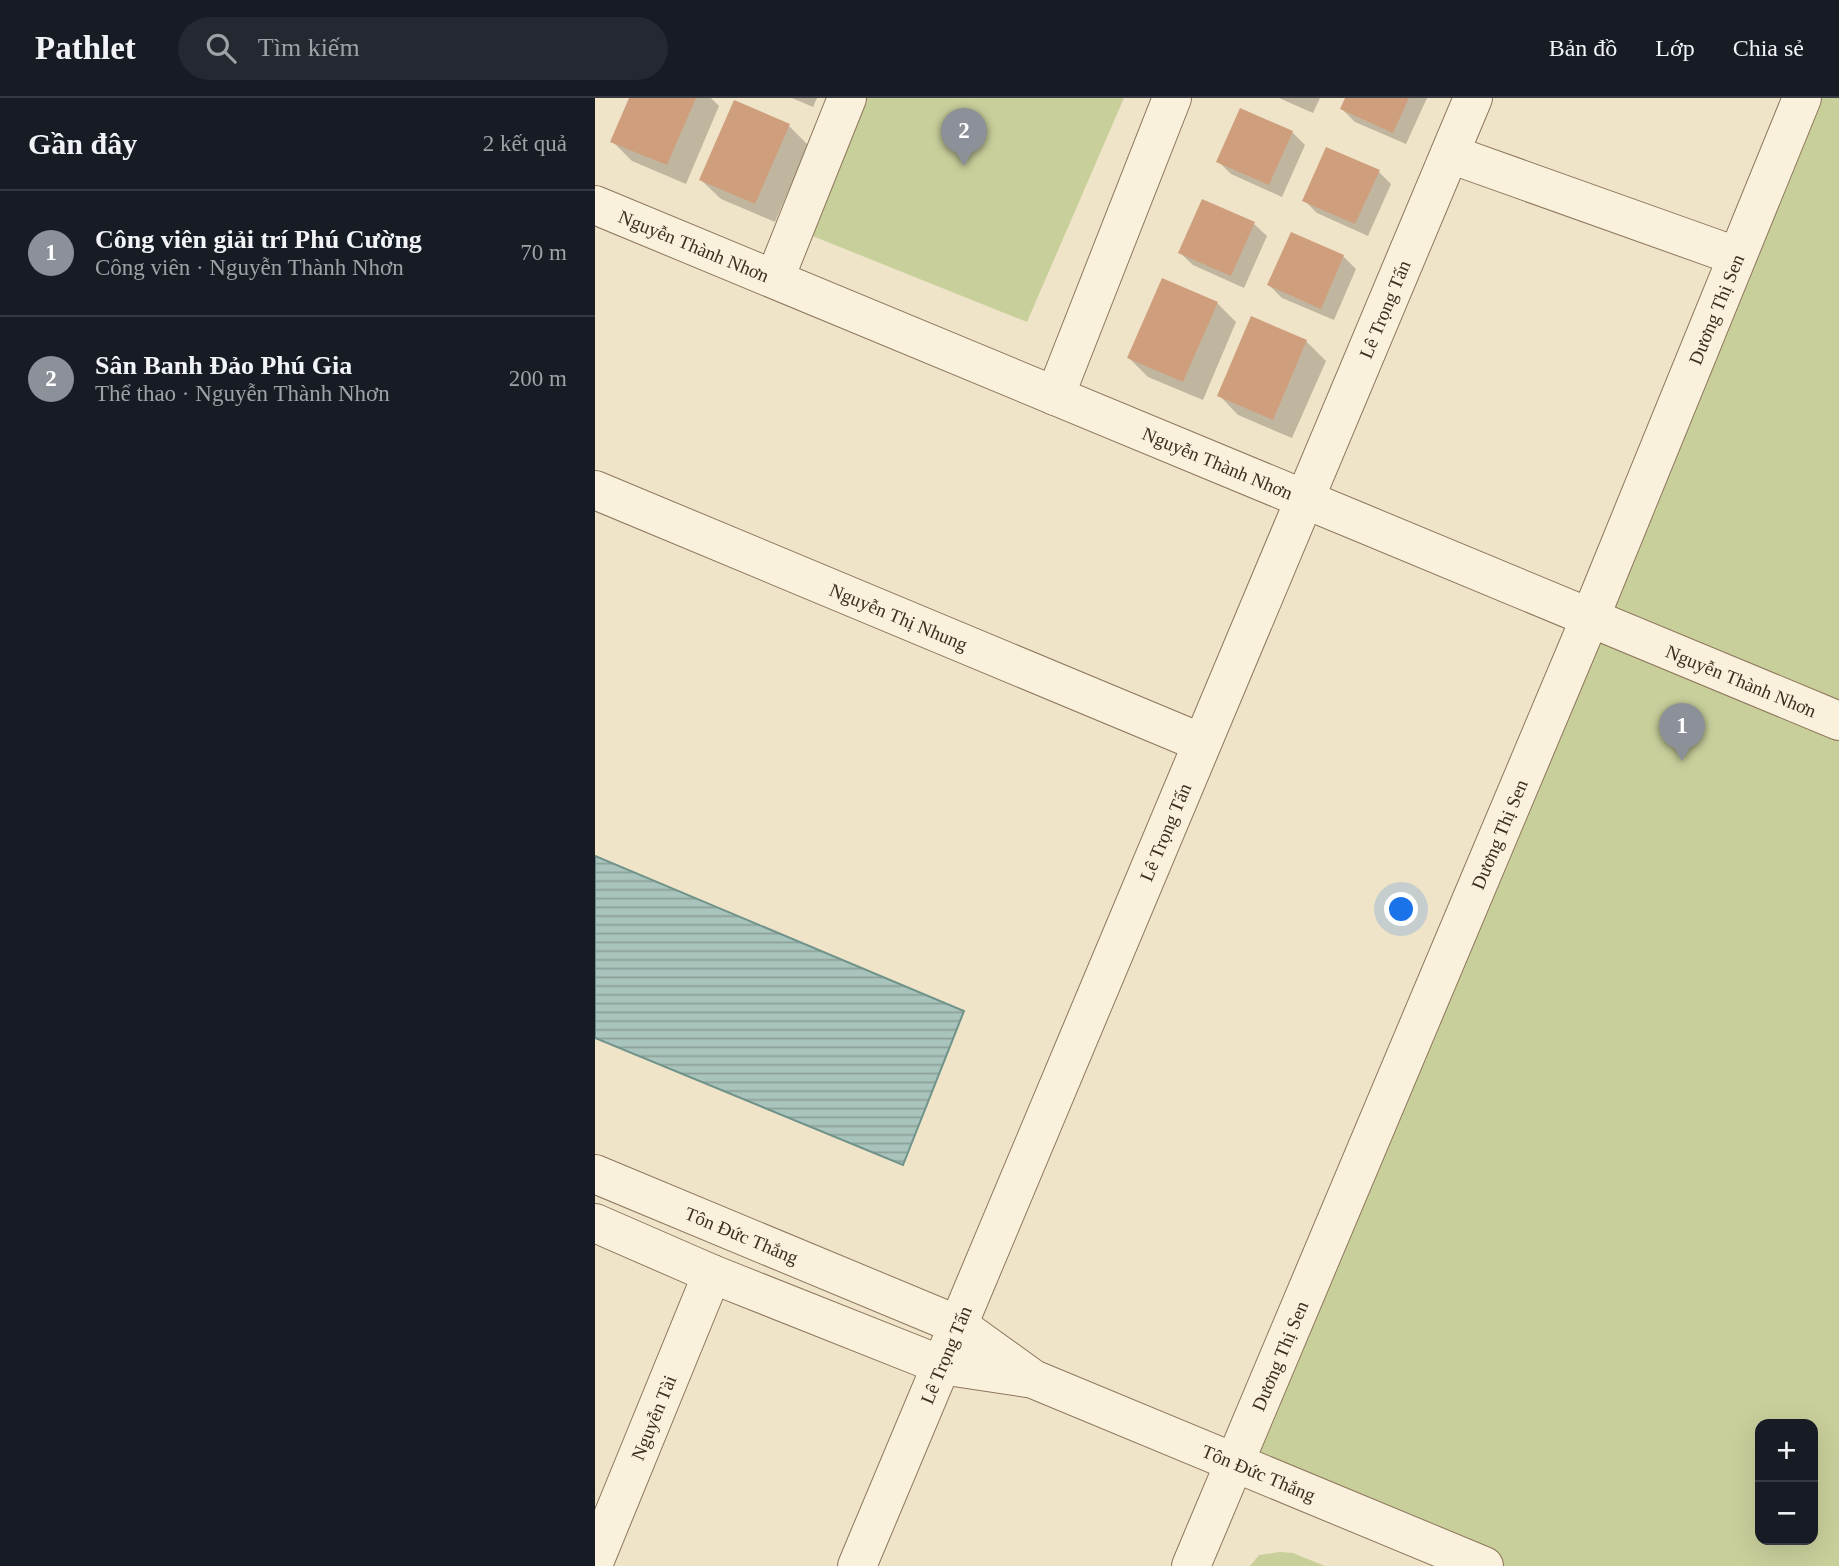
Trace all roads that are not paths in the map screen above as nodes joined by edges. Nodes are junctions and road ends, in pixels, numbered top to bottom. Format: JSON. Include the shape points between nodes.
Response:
{"nodes":[{"id":1,"x":847,"y":98,"type":"edge"},
{"id":2,"x":1172,"y":98,"type":"edge"},
{"id":3,"x":1473,"y":98,"type":"edge"},
{"id":4,"x":1803,"y":98,"type":"edge"},
{"id":5,"x":1450,"y":154,"type":"junction"},
{"id":6,"x":595,"y":205,"type":"edge"},
{"id":7,"x":1736,"y":256,"type":"junction"},
{"id":8,"x":775,"y":278,"type":"junction"},
{"id":9,"x":1055,"y":396,"type":"junction"},
{"id":10,"x":595,"y":490,"type":"edge"},
{"id":11,"x":1305,"y":498,"type":"junction"},
{"id":12,"x":1590,"y":618,"type":"junction"},
{"id":13,"x":1839,"y":722,"type":"edge"},
{"id":14,"x":1202,"y":743,"type":"junction"},
{"id":15,"x":595,"y":1174,"type":"edge"},
{"id":16,"x":595,"y":1223,"type":"edge"},
{"id":17,"x":712,"y":1274,"type":"junction"},
{"id":18,"x":958,"y":1325,"type":"junction"},
{"id":19,"x":941,"y":1366,"type":"junction"},
{"id":20,"x":1033,"y":1379,"type":"junction"},
{"id":21,"x":1233,"y":1462,"type":"junction"},
{"id":22,"x":595,"y":1560,"type":"edge"},
{"id":23,"x":856,"y":1566,"type":"edge"},
{"id":24,"x":1191,"y":1566,"type":"edge"},
{"id":25,"x":1484,"y":1566,"type":"edge"}],
"edges":[{"from":1,"to":8,"type":"street"},
{"from":2,"to":9,"type":"street"},
{"from":3,"to":5,"type":"street","name":"Lê Trọng Tấn"},
{"from":4,"to":7,"type":"street","name":"Dương Thị Sen"},
{"from":5,"to":7,"type":"street"},
{"from":5,"to":11,"type":"street","name":"Lê Trọng Tấn"},
{"from":6,"to":8,"type":"street","name":"Nguyễn Thành Nhơn"},
{"from":7,"to":12,"type":"street","name":"Dương Thị Sen"},
{"from":8,"to":9,"type":"street","name":"Nguyễn Thành Nhơn"},
{"from":9,"to":11,"type":"street","name":"Nguyễn Thành Nhơn"},
{"from":10,"to":14,"type":"street","name":"Nguyễn Thị Nhung"},
{"from":11,"to":12,"type":"street","name":"Nguyễn Thành Nhơn"},
{"from":11,"to":14,"type":"street","name":"Lê Trọng Tấn"},
{"from":12,"to":13,"type":"street","name":"Nguyễn Thành Nhơn"},
{"from":12,"to":21,"type":"street","name":"Dương Thị Sen"},
{"from":14,"to":18,"type":"street","name":"Lê Trọng Tấn"},
{"from":15,"to":18,"type":"street","name":"Tôn Đức Thắng"},
{"from":16,"to":17,"type":"street","name":"Tôn Đức Thắng"},
{"from":17,"to":19,"type":"street","name":"Tôn Đức Thắng"},
{"from":17,"to":22,"type":"street","name":"Nguyễn Tài"},
{"from":18,"to":19,"type":"street","name":"Lê Trọng Tấn"},
{"from":18,"to":20,"type":"street","name":"Tôn Đức Thắng"},
{"from":19,"to":20,"type":"street","name":"Tôn Đức Thắng"},
{"from":19,"to":23,"type":"street","name":"Lê Trọng Tấn"},
{"from":20,"to":21,"type":"street","name":"Tôn Đức Thắng"},
{"from":21,"to":24,"type":"street","name":"Dương Thị Sen"},
{"from":21,"to":25,"type":"street","name":"Tôn Đức Thắng"}]}
